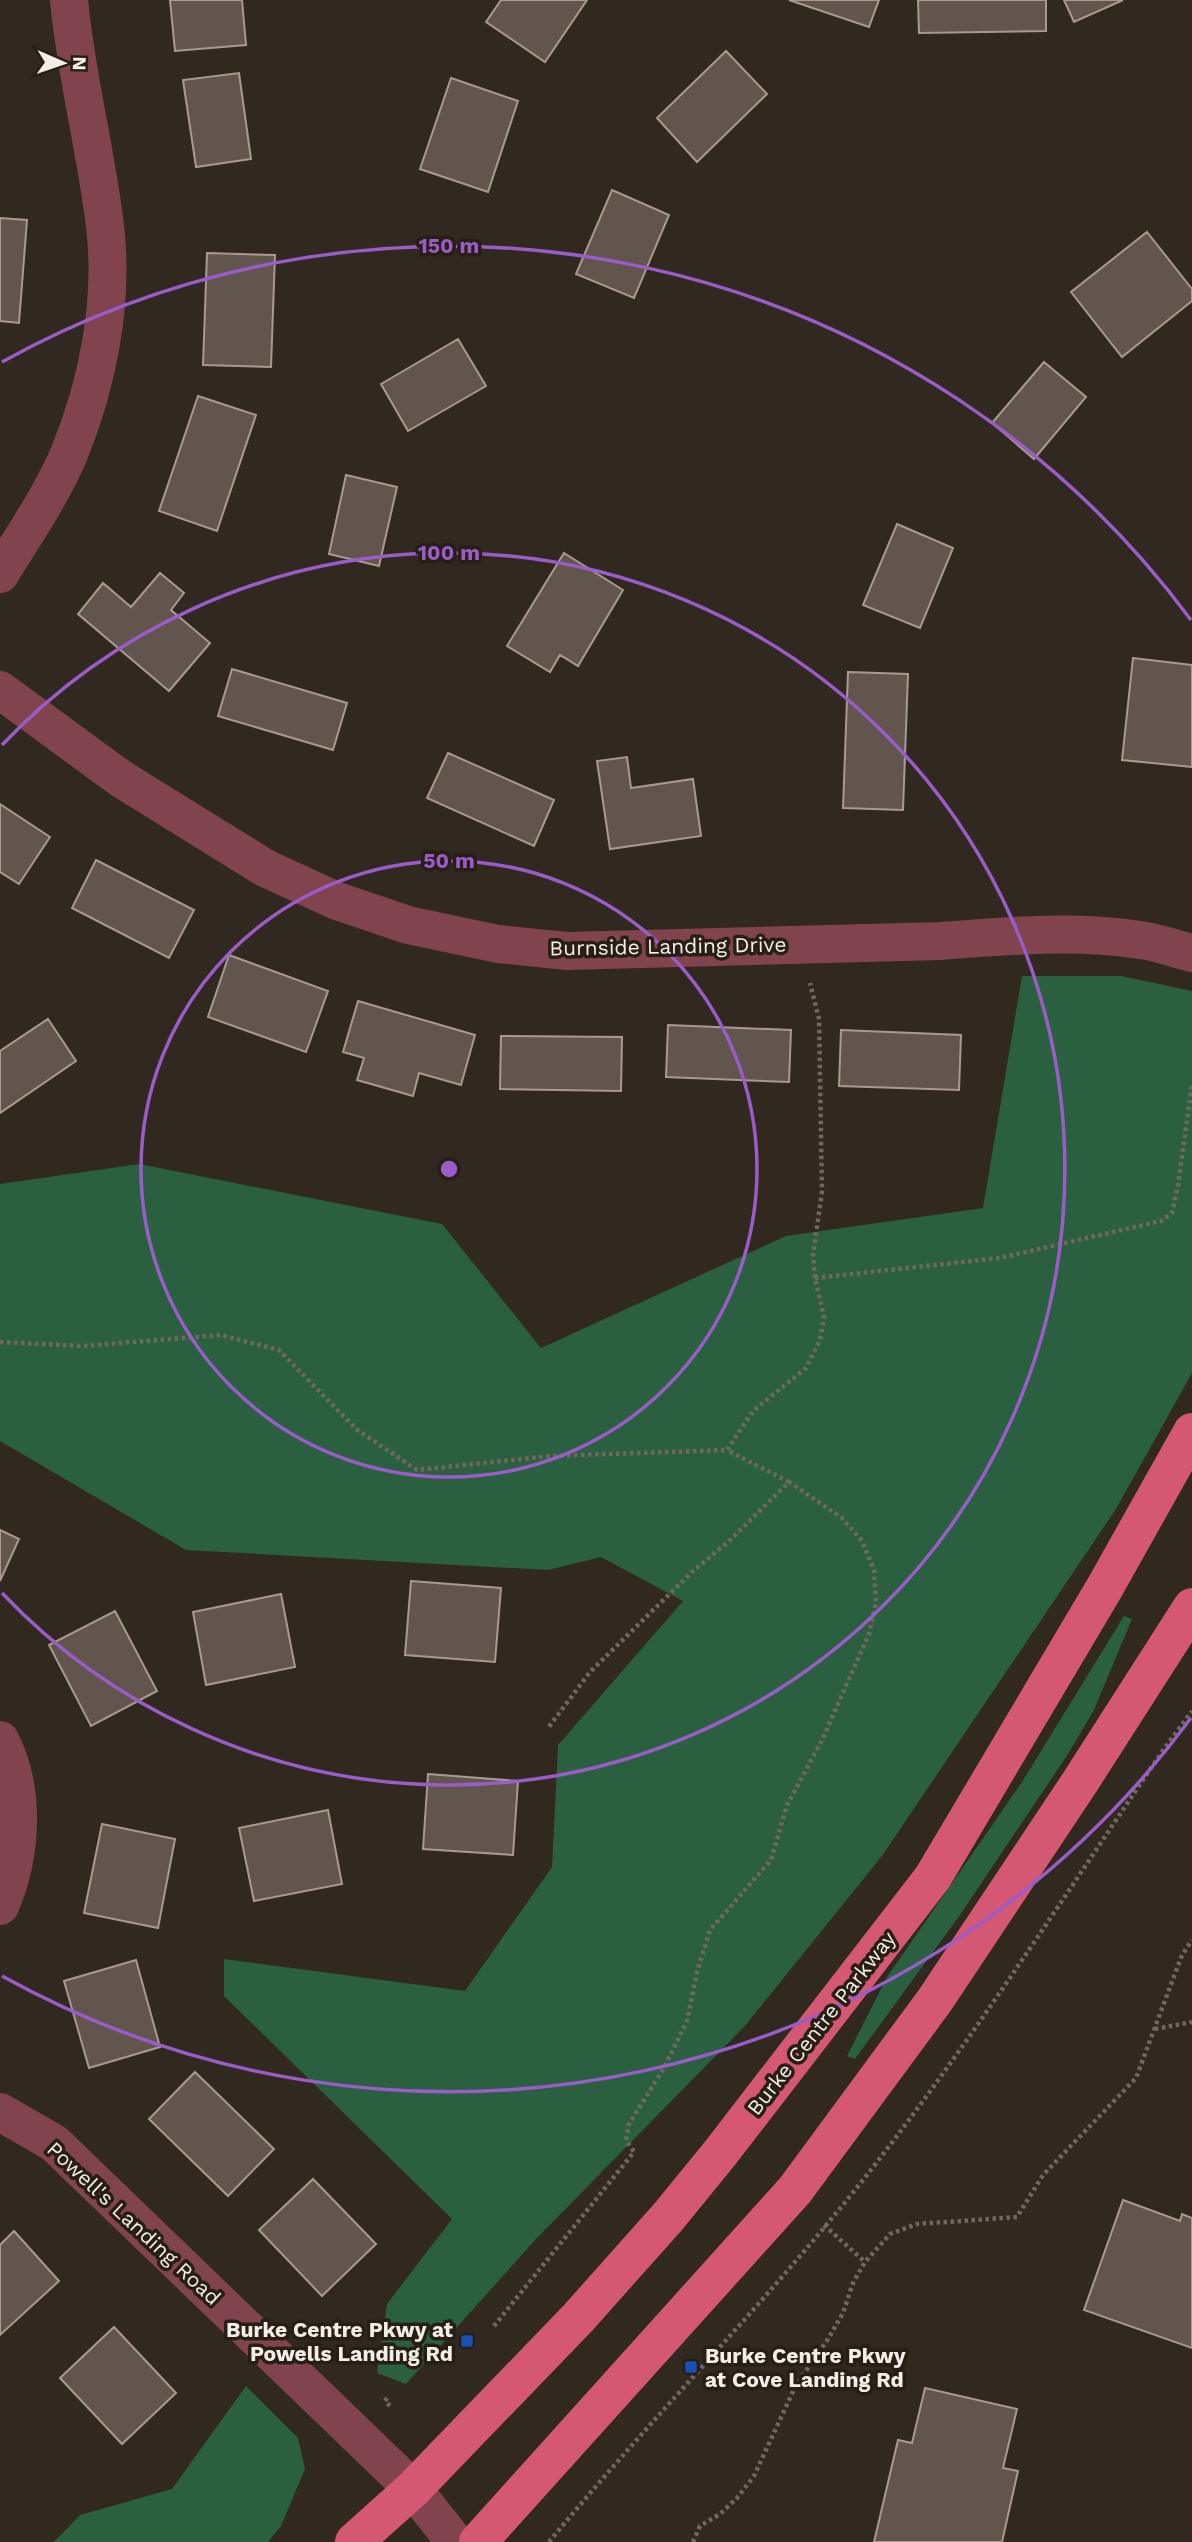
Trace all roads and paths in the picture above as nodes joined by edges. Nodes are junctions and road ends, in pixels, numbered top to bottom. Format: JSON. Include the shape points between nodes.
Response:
{"nodes":[{"id":1,"x":69,"y":0,"type":"edge"},
{"id":2,"x":0,"y":574,"type":"edge"},
{"id":3,"x":0,"y":690,"type":"edge"},
{"id":4,"x":1192,"y":953,"type":"edge"},
{"id":5,"x":810,"y":981,"type":"dead end"},
{"id":6,"x":1192,"y":1085,"type":"edge"},
{"id":7,"x":815,"y":1278,"type":"junction"},
{"id":8,"x":0,"y":1342,"type":"edge"},
{"id":9,"x":1192,"y":1432,"type":"edge"},
{"id":10,"x":727,"y":1450,"type":"junction"},
{"id":11,"x":789,"y":1482,"type":"junction"},
{"id":12,"x":1192,"y":1606,"type":"edge"},
{"id":13,"x":548,"y":1728,"type":"dead end"},
{"id":14,"x":0,"y":1740,"type":"edge"},
{"id":15,"x":0,"y":1906,"type":"edge"},
{"id":16,"x":1192,"y":1940,"type":"edge"},
{"id":17,"x":1192,"y":2022,"type":"edge"},
{"id":18,"x":1154,"y":2029,"type":"junction"},
{"id":19,"x":0,"y":2112,"type":"edge"},
{"id":20,"x":824,"y":2225,"type":"dead end"},
{"id":21,"x":865,"y":2262,"type":"junction"},
{"id":22,"x":494,"y":2326,"type":"dead end"},
{"id":23,"x":413,"y":2489,"type":"junction"},
{"id":24,"x":354,"y":2542,"type":"edge"},
{"id":25,"x":455,"y":2542,"type":"edge"},
{"id":26,"x":478,"y":2542,"type":"edge"},
{"id":27,"x":693,"y":2542,"type":"edge"}],
"edges":[{"from":1,"to":2,"type":"street","via":[[105,226],[103,333],[89,396],[68,456]]},
{"from":3,"to":4,"type":"street","name":"Burnside Landing Drive","via":[[120,778],[265,868],[337,901],[408,925],[498,944],[567,951],[1068,936],[1140,940]]},
{"from":5,"to":7,"type":"path","via":[[819,1019],[821,1077],[822,1192],[813,1255]]},
{"from":6,"to":7,"type":"path","via":[[1172,1213],[1161,1221],[1000,1258]]},
{"from":7,"to":10,"type":"path","via":[[824,1317],[820,1340],[806,1368],[753,1411]]},
{"from":8,"to":10,"type":"path","via":[[83,1346],[221,1335],[279,1349],[356,1429],[417,1470],[551,1456]]},
{"from":9,"to":23,"type":"main road","name":"Burke Centre Parkway","via":[[933,1877],[668,2217]]},
{"from":10,"to":11,"type":"path"},
{"from":11,"to":13,"type":"path","via":[[590,1672]]},
{"from":11,"to":22,"type":"path","via":[[842,1518],[862,1541],[874,1570],[876,1603],[869,1634],[787,1805],[771,1860],[710,1930],[687,2021],[629,2124],[626,2140],[634,2152]]},
{"from":12,"to":26,"type":"main road","via":[[935,2000],[795,2190]]},
{"from":14,"to":15,"type":"street","via":[[15,1787],[18,1836],[12,1874]]},
{"from":16,"to":18,"type":"path"},
{"from":17,"to":18,"type":"path"},
{"from":18,"to":21,"type":"path","via":[[1136,2078],[1043,2175],[1017,2217],[916,2224],[890,2234]]},
{"from":19,"to":23,"type":"street","name":"Powell's Landing Road","via":[[54,2143]]},
{"from":20,"to":21,"type":"path"},
{"from":21,"to":27,"type":"path","via":[[843,2313],[796,2385],[754,2476],[720,2514],[700,2526]]},
{"from":23,"to":24,"type":"main road","name":"Burke Centre Parkway"},
{"from":23,"to":25,"type":"street","name":"Powell's Landing Road"}]}
